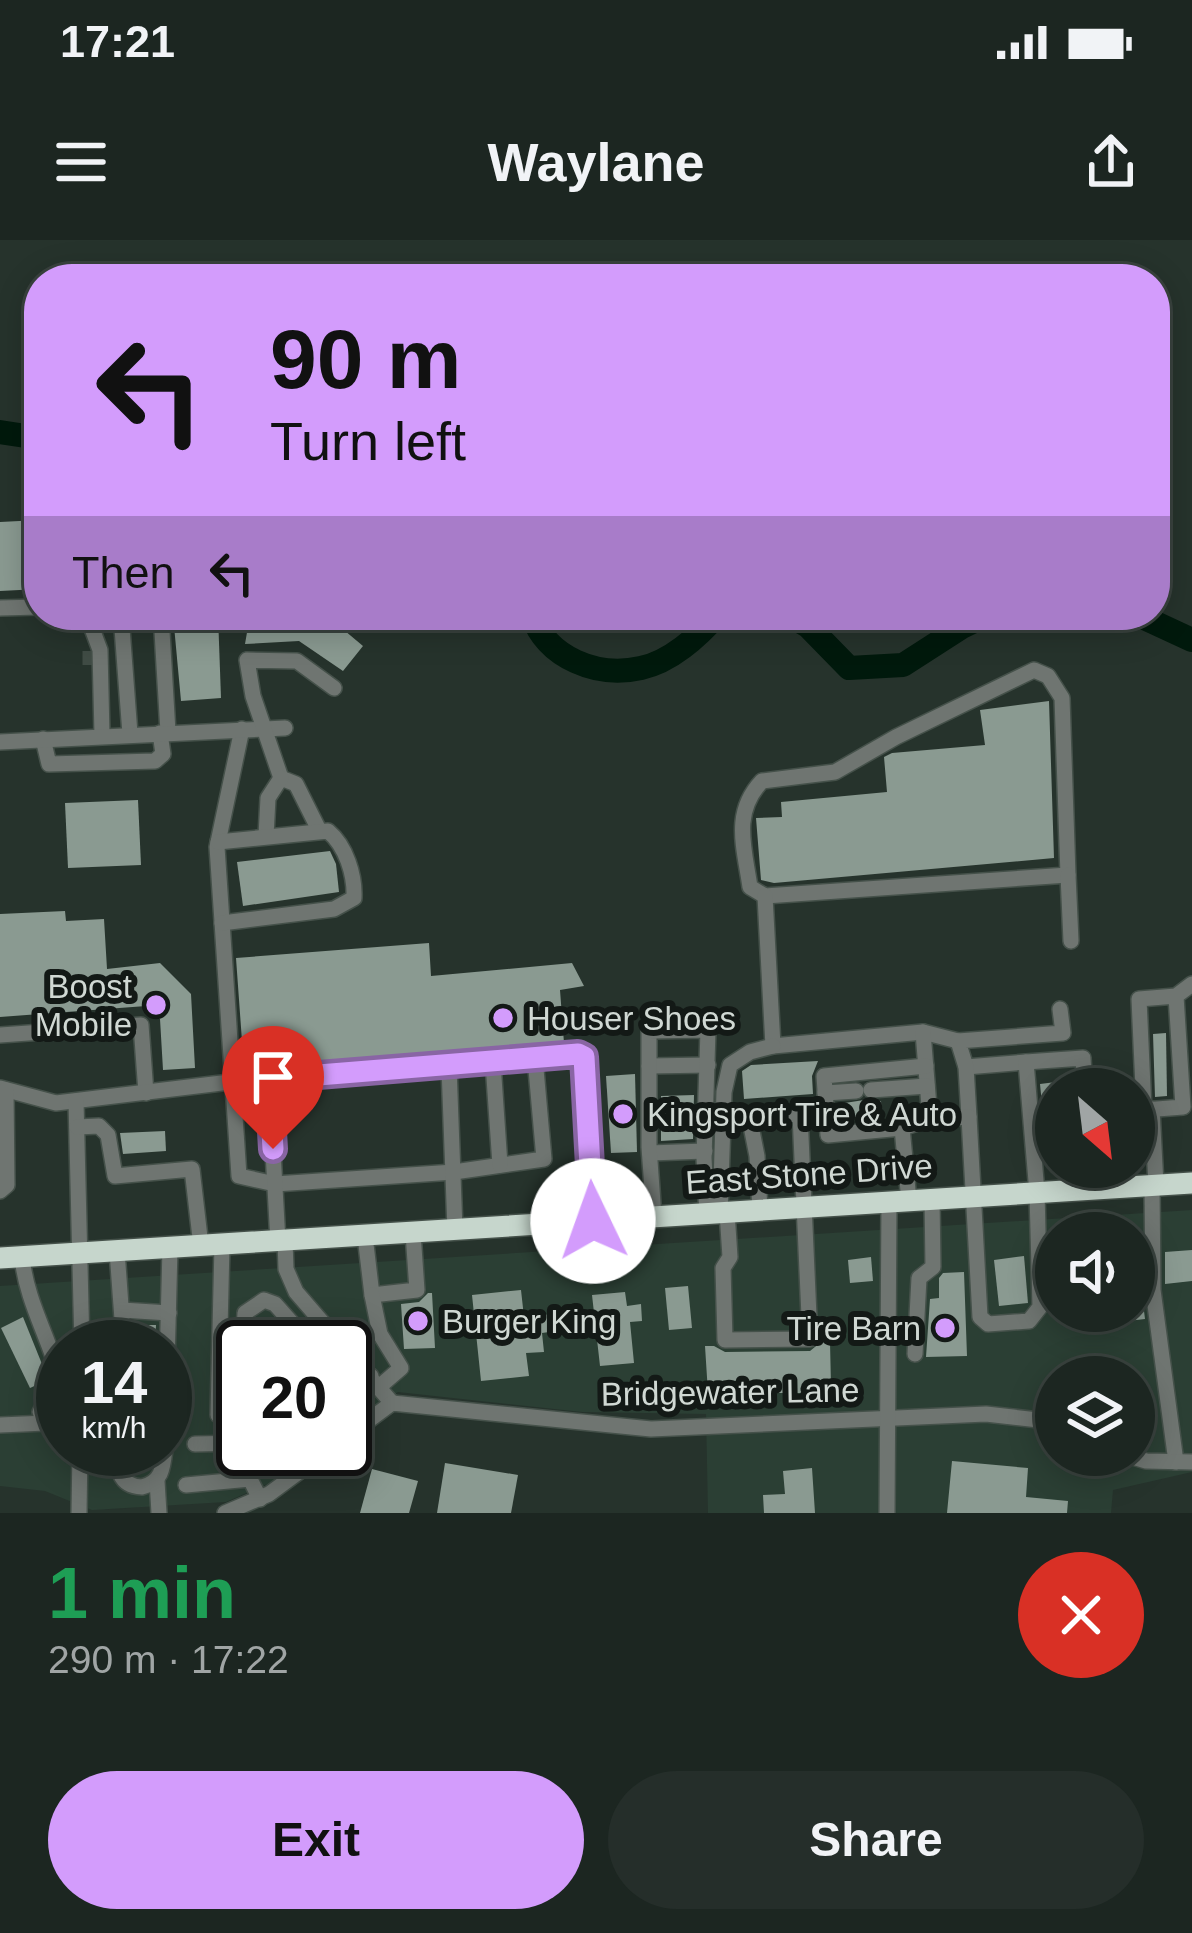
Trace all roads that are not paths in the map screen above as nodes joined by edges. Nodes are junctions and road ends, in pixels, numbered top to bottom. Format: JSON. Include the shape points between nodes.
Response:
{"nodes":[{"id":1,"x":89,"y":630,"type":"edge"},
{"id":2,"x":122,"y":630,"type":"edge"},
{"id":3,"x":161,"y":630,"type":"edge"},
{"id":4,"x":92,"y":650,"type":"junction"},
{"id":5,"x":101,"y":682,"type":"junction"},
{"id":6,"x":334,"y":688,"type":"dead end"},
{"id":7,"x":263,"y":728,"type":"junction"},
{"id":8,"x":285,"y":728,"type":"dead end"},
{"id":9,"x":242,"y":729,"type":"junction"},
{"id":10,"x":164,"y":733,"type":"junction"},
{"id":11,"x":130,"y":734,"type":"junction"},
{"id":12,"x":102,"y":735,"type":"junction"},
{"id":13,"x":43,"y":739,"type":"junction"},
{"id":14,"x":0,"y":742,"type":"edge"},
{"id":15,"x":281,"y":778,"type":"junction"},
{"id":16,"x":319,"y":830,"type":"junction"},
{"id":17,"x":266,"y":836,"type":"junction"},
{"id":18,"x":218,"y":842,"type":"junction"},
{"id":19,"x":1068,"y":875,"type":"junction"},
{"id":20,"x":765,"y":896,"type":"junction"},
{"id":21,"x":222,"y":923,"type":"junction"},
{"id":22,"x":1071,"y":941,"type":"dead end"},
{"id":23,"x":1192,"y":985,"type":"edge"},
{"id":24,"x":1176,"y":996,"type":"junction"},
{"id":25,"x":1060,"y":1009,"type":"dead end"},
{"id":26,"x":923,"y":1032,"type":"junction"},
{"id":27,"x":0,"y":1035,"type":"edge"},
{"id":28,"x":958,"y":1041,"type":"junction"},
{"id":29,"x":773,"y":1046,"type":"junction"},
{"id":30,"x":535,"y":1058,"type":"junction"},
{"id":31,"x":1026,"y":1062,"type":"junction"},
{"id":32,"x":493,"y":1063,"type":"junction"},
{"id":33,"x":649,"y":1066,"type":"junction"},
{"id":34,"x":708,"y":1066,"type":"junction"},
{"id":35,"x":926,"y":1066,"type":"junction"},
{"id":36,"x":966,"y":1066,"type":"junction"},
{"id":37,"x":449,"y":1067,"type":"junction"},
{"id":38,"x":1084,"y":1068,"type":"edge"},
{"id":39,"x":1142,"y":1068,"type":"edge"},
{"id":40,"x":269,"y":1079,"type":"junction"},
{"id":41,"x":230,"y":1082,"type":"junction"},
{"id":42,"x":927,"y":1085,"type":"junction"},
{"id":43,"x":3,"y":1089,"type":"edge"},
{"id":44,"x":146,"y":1093,"type":"junction"},
{"id":45,"x":825,"y":1093,"type":"junction"},
{"id":46,"x":76,"y":1101,"type":"junction"},
{"id":47,"x":1155,"y":1109,"type":"edge"},
{"id":48,"x":969,"y":1117,"type":"junction"},
{"id":49,"x":930,"y":1119,"type":"junction"},
{"id":50,"x":3,"y":1120,"type":"edge"},
{"id":51,"x":76,"y":1127,"type":"junction"},
{"id":52,"x":902,"y":1128,"type":"junction"},
{"id":53,"x":705,"y":1150,"type":"junction"},
{"id":54,"x":650,"y":1153,"type":"junction"},
{"id":55,"x":500,"y":1165,"type":"junction"},
{"id":56,"x":454,"y":1172,"type":"junction"},
{"id":57,"x":1192,"y":1183,"type":"edge"},
{"id":58,"x":4,"y":1184,"type":"edge"},
{"id":59,"x":275,"y":1184,"type":"junction"},
{"id":60,"x":1155,"y":1185,"type":"edge"},
{"id":61,"x":1055,"y":1188,"type":"edge"},
{"id":62,"x":1154,"y":1188,"type":"edge"},
{"id":63,"x":1037,"y":1193,"type":"junction"},
{"id":64,"x":972,"y":1197,"type":"junction"},
{"id":65,"x":910,"y":1201,"type":"junction"},
{"id":66,"x":804,"y":1208,"type":"junction"},
{"id":67,"x":760,"y":1210,"type":"junction"},
{"id":68,"x":718,"y":1213,"type":"junction"},
{"id":69,"x":654,"y":1217,"type":"junction"},
{"id":70,"x":593,"y":1221,"type":"junction"},
{"id":71,"x":455,"y":1230,"type":"junction"},
{"id":72,"x":413,"y":1233,"type":"junction"},
{"id":73,"x":365,"y":1236,"type":"junction"},
{"id":74,"x":282,"y":1241,"type":"junction"},
{"id":75,"x":212,"y":1246,"type":"junction"},
{"id":76,"x":170,"y":1248,"type":"junction"},
{"id":77,"x":117,"y":1251,"type":"junction"},
{"id":78,"x":81,"y":1254,"type":"junction"},
{"id":79,"x":11,"y":1258,"type":"edge"},
{"id":80,"x":372,"y":1294,"type":"junction"},
{"id":81,"x":255,"y":1304,"type":"junction"},
{"id":82,"x":122,"y":1310,"type":"junction"},
{"id":83,"x":169,"y":1313,"type":"junction"},
{"id":84,"x":41,"y":1320,"type":"edge"},
{"id":85,"x":82,"y":1320,"type":"edge"},
{"id":86,"x":123,"y":1320,"type":"edge"},
{"id":87,"x":169,"y":1320,"type":"edge"},
{"id":88,"x":245,"y":1320,"type":"edge"},
{"id":89,"x":254,"y":1320,"type":"edge"},
{"id":90,"x":288,"y":1320,"type":"edge"},
{"id":91,"x":321,"y":1320,"type":"edge"},
{"id":92,"x":915,"y":1354,"type":"dead end"},
{"id":93,"x":216,"y":1359,"type":"edge"},
{"id":94,"x":372,"y":1379,"type":"edge"},
{"id":95,"x":375,"y":1382,"type":"junction"},
{"id":96,"x":372,"y":1383,"type":"edge"},
{"id":97,"x":392,"y":1403,"type":"junction"},
{"id":98,"x":372,"y":1418,"type":"edge"},
{"id":99,"x":890,"y":1420,"type":"junction"},
{"id":100,"x":1035,"y":1420,"type":"edge"},
{"id":101,"x":36,"y":1424,"type":"edge"},
{"id":102,"x":0,"y":1425,"type":"edge"},
{"id":103,"x":195,"y":1444,"type":"dead end"},
{"id":104,"x":216,"y":1444,"type":"edge"},
{"id":105,"x":1184,"y":1462,"type":"edge"},
{"id":106,"x":80,"y":1476,"type":"edge"},
{"id":107,"x":122,"y":1476,"type":"edge"},
{"id":108,"x":160,"y":1476,"type":"edge"},
{"id":109,"x":250,"y":1476,"type":"edge"},
{"id":110,"x":292,"y":1476,"type":"edge"},
{"id":111,"x":250,"y":1479,"type":"junction"},
{"id":112,"x":157,"y":1481,"type":"junction"},
{"id":113,"x":186,"y":1485,"type":"dead end"},
{"id":114,"x":260,"y":1499,"type":"junction"},
{"id":115,"x":79,"y":1513,"type":"edge"},
{"id":116,"x":159,"y":1513,"type":"edge"},
{"id":117,"x":225,"y":1513,"type":"edge"},
{"id":118,"x":887,"y":1513,"type":"edge"}],
"edges":[{"from":1,"to":4,"type":"street"},
{"from":2,"to":11,"type":"street"},
{"from":3,"to":10,"type":"street"},
{"from":4,"to":5,"type":"street"},
{"from":4,"to":5,"type":"street","via":[[91,671]]},
{"from":5,"to":12,"type":"street"},
{"from":6,"to":7,"type":"street","via":[[297,661],[248,660]]},
{"from":7,"to":8,"type":"street"},
{"from":7,"to":9,"type":"street"},
{"from":7,"to":15,"type":"street"},
{"from":9,"to":10,"type":"street"},
{"from":9,"to":18,"type":"street"},
{"from":10,"to":11,"type":"street"},
{"from":10,"to":13,"type":"street","via":[[155,761],[49,764]]},
{"from":11,"to":12,"type":"street"},
{"from":12,"to":13,"type":"street"},
{"from":13,"to":14,"type":"street"},
{"from":15,"to":16,"type":"street","via":[[296,784]]},
{"from":15,"to":17,"type":"street","via":[[268,798]]},
{"from":16,"to":17,"type":"street"},
{"from":16,"to":21,"type":"street","via":[[340,844],[354,898],[334,909]]},
{"from":17,"to":18,"type":"street"},
{"from":18,"to":21,"type":"street"},
{"from":19,"to":20,"type":"street"},
{"from":19,"to":20,"type":"street","via":[[1062,698],[1034,670],[835,772],[763,781],[742,809],[741,829],[750,887]]},
{"from":19,"to":22,"type":"street"},
{"from":20,"to":29,"type":"street"},
{"from":21,"to":41,"type":"street"},
{"from":23,"to":24,"type":"street"},
{"from":24,"to":39,"type":"street","via":[[1139,999]]},
{"from":24,"to":47,"type":"street","via":[[1183,1107]]},
{"from":25,"to":28,"type":"street","via":[[1063,1033]]},
{"from":26,"to":28,"type":"street"},
{"from":26,"to":29,"type":"street"},
{"from":26,"to":35,"type":"street"},
{"from":27,"to":44,"type":"street","via":[[141,1025]]},
{"from":28,"to":36,"type":"street"},
{"from":29,"to":68,"type":"street","via":[[730,1065]]},
{"from":30,"to":32,"type":"street"},
{"from":30,"to":55,"type":"street","via":[[544,1159]]},
{"from":30,"to":70,"type":"street","via":[[584,1057]]},
{"from":31,"to":36,"type":"street"},
{"from":31,"to":38,"type":"street","via":[[1083,1058]]},
{"from":31,"to":63,"type":"street"},
{"from":32,"to":37,"type":"street"},
{"from":32,"to":55,"type":"street"},
{"from":33,"to":34,"type":"street"},
{"from":33,"to":34,"type":"street","via":[[649,1031],[708,1030]]},
{"from":33,"to":54,"type":"street"},
{"from":34,"to":53,"type":"street"},
{"from":35,"to":42,"type":"street"},
{"from":35,"to":45,"type":"street","via":[[824,1076]]},
{"from":36,"to":48,"type":"street"},
{"from":37,"to":40,"type":"street"},
{"from":37,"to":56,"type":"street"},
{"from":40,"to":41,"type":"street"},
{"from":40,"to":59,"type":"street"},
{"from":41,"to":44,"type":"street"},
{"from":41,"to":59,"type":"street","via":[[238,1177]]},
{"from":42,"to":45,"type":"street"},
{"from":42,"to":49,"type":"street"},
{"from":43,"to":46,"type":"street"},
{"from":43,"to":50,"type":"street"},
{"from":44,"to":46,"type":"street"},
{"from":45,"to":52,"type":"street","via":[[828,1135]]},
{"from":46,"to":51,"type":"street"},
{"from":48,"to":49,"type":"street"},
{"from":48,"to":64,"type":"street"},
{"from":49,"to":52,"type":"street"},
{"from":50,"to":58,"type":"street"},
{"from":51,"to":75,"type":"street","via":[[99,1126],[108,1135],[115,1176],[192,1168]]},
{"from":51,"to":78,"type":"street"},
{"from":52,"to":65,"type":"street"},
{"from":53,"to":54,"type":"street"},
{"from":53,"to":68,"type":"street"},
{"from":54,"to":69,"type":"street"},
{"from":55,"to":56,"type":"street"},
{"from":56,"to":59,"type":"street"},
{"from":56,"to":71,"type":"street"},
{"from":57,"to":60,"type":"highway","name":"East Stone Drive"},
{"from":59,"to":74,"type":"street"},
{"from":61,"to":63,"type":"highway","name":"East Stone Drive"},
{"from":62,"to":105,"type":"street","via":[[1153,1290]]},
{"from":63,"to":64,"type":"highway","name":"East Stone Drive"},
{"from":63,"to":64,"type":"street","via":[[1040,1307],[1029,1321],[988,1324],[980,1317]]},
{"from":64,"to":65,"type":"highway","name":"East Stone Drive"},
{"from":65,"to":66,"type":"highway","name":"East Stone Drive"},
{"from":65,"to":92,"type":"street","via":[[933,1268],[919,1278]]},
{"from":65,"to":99,"type":"street"},
{"from":66,"to":67,"type":"highway","name":"East Stone Drive"},
{"from":66,"to":67,"type":"street","via":[[800,1114],[749,1117]]},
{"from":66,"to":68,"type":"street","via":[[810,1339],[725,1340],[723,1268],[730,1257]]},
{"from":67,"to":68,"type":"highway","name":"East Stone Drive"},
{"from":68,"to":69,"type":"highway","name":"East Stone Drive"},
{"from":69,"to":70,"type":"highway","name":"East Stone Drive"},
{"from":70,"to":71,"type":"highway","name":"East Stone Drive"},
{"from":71,"to":72,"type":"highway","name":"East Stone Drive"},
{"from":72,"to":73,"type":"highway","name":"East Stone Drive"},
{"from":72,"to":80,"type":"street","via":[[417,1290]]},
{"from":73,"to":74,"type":"highway","name":"East Stone Drive"},
{"from":73,"to":80,"type":"street"},
{"from":74,"to":75,"type":"highway","name":"East Stone Drive"},
{"from":74,"to":91,"type":"street","via":[[287,1278]]},
{"from":75,"to":76,"type":"highway","name":"East Stone Drive"},
{"from":75,"to":93,"type":"street"},
{"from":76,"to":77,"type":"highway","name":"East Stone Drive"},
{"from":76,"to":83,"type":"street"},
{"from":77,"to":78,"type":"highway","name":"East Stone Drive"},
{"from":77,"to":82,"type":"street"},
{"from":78,"to":79,"type":"highway","name":"East Stone Drive"},
{"from":78,"to":85,"type":"street"},
{"from":79,"to":84,"type":"street"},
{"from":80,"to":95,"type":"street","via":[[380,1334],[401,1368]]},
{"from":81,"to":88,"type":"street"},
{"from":81,"to":89,"type":"street"},
{"from":81,"to":90,"type":"street","via":[[275,1304]]},
{"from":82,"to":83,"type":"street"},
{"from":82,"to":86,"type":"street"},
{"from":83,"to":87,"type":"street"},
{"from":94,"to":95,"type":"street"},
{"from":95,"to":96,"type":"street"},
{"from":95,"to":97,"type":"street"},
{"from":97,"to":98,"type":"street"},
{"from":97,"to":99,"type":"street","name":"Bridgewater Lane","via":[[651,1429]]},
{"from":99,"to":100,"type":"street","name":"Bridgewater Lane"},
{"from":99,"to":118,"type":"street"},
{"from":101,"to":102,"type":"street"},
{"from":103,"to":104,"type":"street"},
{"from":106,"to":115,"type":"street"},
{"from":107,"to":112,"type":"street","via":[[142,1487]]},
{"from":108,"to":112,"type":"street"},
{"from":109,"to":111,"type":"street"},
{"from":110,"to":114,"type":"street"},
{"from":111,"to":113,"type":"street"},
{"from":111,"to":114,"type":"street"},
{"from":112,"to":116,"type":"street"},
{"from":114,"to":117,"type":"street"}]}
